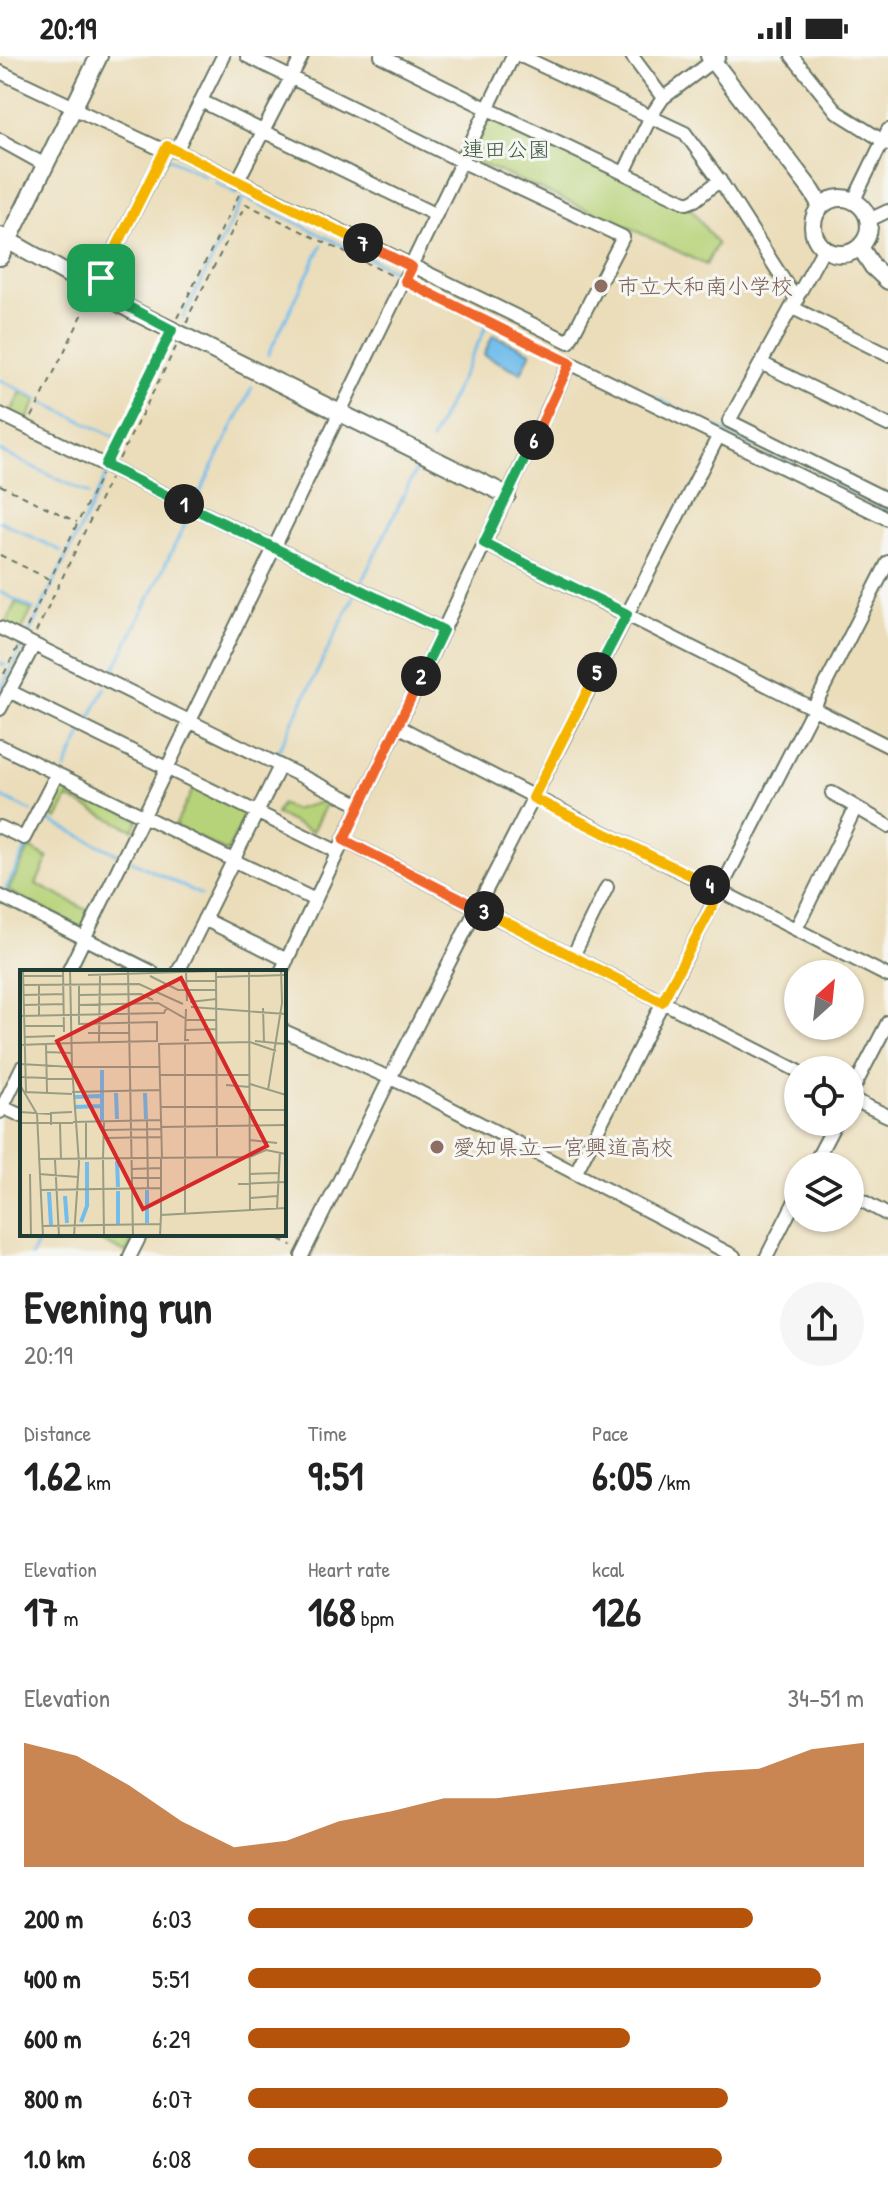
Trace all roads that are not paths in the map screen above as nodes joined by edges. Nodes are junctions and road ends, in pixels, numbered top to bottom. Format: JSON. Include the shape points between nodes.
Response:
{"nodes":[{"id":1,"x":99,"y":56,"type":"edge"},
{"id":2,"x":223,"y":56,"type":"edge"},
{"id":3,"x":247,"y":56,"type":"edge"},
{"id":4,"x":302,"y":56,"type":"edge"},
{"id":5,"x":381,"y":56,"type":"edge"},
{"id":6,"x":513,"y":56,"type":"edge"},
{"id":7,"x":521,"y":56,"type":"edge"},
{"id":8,"x":632,"y":56,"type":"edge"},
{"id":9,"x":792,"y":56,"type":"edge"},
{"id":10,"x":714,"y":58,"type":"edge"},
{"id":11,"x":0,"y":72,"type":"edge"},
{"id":12,"x":291,"y":78,"type":"junction"},
{"id":13,"x":663,"y":98,"type":"junction"},
{"id":14,"x":201,"y":101,"type":"junction"},
{"id":15,"x":74,"y":107,"type":"junction"},
{"id":16,"x":488,"y":109,"type":"junction"},
{"id":17,"x":651,"y":116,"type":"junction"},
{"id":18,"x":263,"y":131,"type":"junction"},
{"id":19,"x":886,"y":138,"type":"edge"},
{"id":20,"x":0,"y":140,"type":"edge"},
{"id":21,"x":170,"y":151,"type":"junction"},
{"id":22,"x":461,"y":161,"type":"junction"},
{"id":23,"x":45,"y":165,"type":"junction"},
{"id":24,"x":624,"y":173,"type":"junction"},
{"id":25,"x":720,"y":180,"type":"junction"},
{"id":26,"x":240,"y":184,"type":"junction"},
{"id":27,"x":854,"y":200,"type":"junction"},
{"id":28,"x":821,"y":206,"type":"junction"},
{"id":29,"x":888,"y":211,"type":"edge"},
{"id":30,"x":436,"y":215,"type":"junction"},
{"id":31,"x":869,"y":220,"type":"junction"},
{"id":32,"x":4,"y":238,"type":"edge"},
{"id":33,"x":860,"y":247,"type":"junction"},
{"id":34,"x":824,"y":248,"type":"junction"},
{"id":35,"x":0,"y":257,"type":"edge"},
{"id":36,"x":408,"y":276,"type":"junction"},
{"id":37,"x":888,"y":281,"type":"edge"},
{"id":38,"x":95,"y":289,"type":"junction"},
{"id":39,"x":795,"y":305,"type":"junction"},
{"id":40,"x":888,"y":355,"type":"edge"},
{"id":41,"x":763,"y":364,"type":"junction"},
{"id":42,"x":342,"y":413,"type":"junction"},
{"id":43,"x":0,"y":414,"type":"edge"},
{"id":44,"x":888,"y":425,"type":"edge"},
{"id":45,"x":718,"y":437,"type":"junction"},
{"id":46,"x":507,"y":495,"type":"junction"},
{"id":47,"x":888,"y":500,"type":"edge"},
{"id":48,"x":888,"y":519,"type":"edge"},
{"id":49,"x":484,"y":543,"type":"junction"},
{"id":50,"x":275,"y":549,"type":"junction"},
{"id":51,"x":888,"y":562,"type":"edge"},
{"id":52,"x":627,"y":614,"type":"junction"},
{"id":53,"x":0,"y":628,"type":"edge"},
{"id":54,"x":443,"y":630,"type":"junction"},
{"id":55,"x":27,"y":641,"type":"junction"},
{"id":56,"x":5,"y":687,"type":"edge"},
{"id":57,"x":812,"y":707,"type":"junction"},
{"id":58,"x":0,"y":709,"type":"edge"},
{"id":59,"x":191,"y":722,"type":"junction"},
{"id":60,"x":398,"y":726,"type":"junction"},
{"id":61,"x":0,"y":746,"type":"edge"},
{"id":62,"x":888,"y":746,"type":"edge"},
{"id":63,"x":280,"y":766,"type":"junction"},
{"id":64,"x":168,"y":769,"type":"junction"},
{"id":65,"x":57,"y":774,"type":"junction"},
{"id":66,"x":832,"y":793,"type":"dead end"},
{"id":67,"x":533,"y":798,"type":"junction"},
{"id":68,"x":360,"y":805,"type":"junction"},
{"id":69,"x":856,"y":807,"type":"junction"},
{"id":70,"x":257,"y":812,"type":"junction"},
{"id":71,"x":144,"y":817,"type":"junction"},
{"id":72,"x":888,"y":826,"type":"edge"},
{"id":73,"x":0,"y":827,"type":"edge"},
{"id":74,"x":341,"y":846,"type":"junction"},
{"id":75,"x":233,"y":860,"type":"junction"},
{"id":76,"x":607,"y":887,"type":"dead end"},
{"id":77,"x":721,"y":890,"type":"junction"},
{"id":78,"x":0,"y":896,"type":"edge"},
{"id":79,"x":315,"y":900,"type":"junction"},
{"id":80,"x":476,"y":907,"type":"junction"},
{"id":81,"x":204,"y":919,"type":"junction"},
{"id":82,"x":796,"y":929,"type":"junction"},
{"id":83,"x":85,"y":938,"type":"junction"},
{"id":84,"x":573,"y":956,"type":"junction"},
{"id":85,"x":284,"y":966,"type":"edge"},
{"id":86,"x":69,"y":970,"type":"edge"},
{"id":87,"x":148,"y":970,"type":"edge"},
{"id":88,"x":179,"y":970,"type":"edge"},
{"id":89,"x":888,"y":976,"type":"edge"},
{"id":90,"x":662,"y":1002,"type":"junction"},
{"id":91,"x":888,"y":1022,"type":"edge"},
{"id":92,"x":286,"y":1032,"type":"edge"},
{"id":93,"x":784,"y":1064,"type":"edge"},
{"id":94,"x":864,"y":1069,"type":"edge"},
{"id":95,"x":20,"y":1071,"type":"edge"},
{"id":96,"x":390,"y":1078,"type":"junction"},
{"id":97,"x":864,"y":1103,"type":"edge"},
{"id":98,"x":1,"y":1108,"type":"edge"},
{"id":99,"x":20,"y":1115,"type":"edge"},
{"id":100,"x":888,"y":1116,"type":"edge"},
{"id":101,"x":576,"y":1172,"type":"junction"},
{"id":102,"x":864,"y":1202,"type":"edge"},
{"id":103,"x":888,"y":1215,"type":"edge"},
{"id":104,"x":784,"y":1223,"type":"edge"},
{"id":105,"x":140,"y":1236,"type":"edge"},
{"id":106,"x":303,"y":1254,"type":"edge"},
{"id":107,"x":130,"y":1256,"type":"edge"},
{"id":108,"x":734,"y":1256,"type":"edge"},
{"id":109,"x":767,"y":1256,"type":"edge"}],
"edges":[{"from":1,"to":15,"type":"street"},
{"from":2,"to":14,"type":"street"},
{"from":3,"to":12,"type":"street"},
{"from":4,"to":12,"type":"street"},
{"from":5,"to":16,"type":"street"},
{"from":6,"to":16,"type":"street"},
{"from":7,"to":17,"type":"street"},
{"from":8,"to":13,"type":"street"},
{"from":9,"to":19,"type":"street","via":[[837,112]]},
{"from":10,"to":13,"type":"street"},
{"from":10,"to":28,"type":"street"},
{"from":11,"to":15,"type":"street"},
{"from":12,"to":18,"type":"street"},
{"from":12,"to":22,"type":"street"},
{"from":13,"to":17,"type":"street"},
{"from":14,"to":18,"type":"street"},
{"from":14,"to":21,"type":"street"},
{"from":15,"to":21,"type":"street"},
{"from":15,"to":23,"type":"street"},
{"from":16,"to":22,"type":"street"},
{"from":16,"to":24,"type":"street"},
{"from":17,"to":24,"type":"street"},
{"from":17,"to":25,"type":"street","via":[[685,133]]},
{"from":18,"to":26,"type":"street"},
{"from":18,"to":30,"type":"street"},
{"from":19,"to":27,"type":"street"},
{"from":20,"to":23,"type":"street"},
{"from":21,"to":26,"type":"street"},
{"from":21,"to":38,"type":"street"},
{"from":22,"to":30,"type":"street"},
{"from":22,"to":36,"type":"street","via":[[623,237],[569,342]]},
{"from":23,"to":32,"type":"street"},
{"from":24,"to":25,"type":"street","via":[[687,203]]},
{"from":25,"to":39,"type":"street"},
{"from":26,"to":36,"type":"street"},
{"from":27,"to":28,"type":"street","via":[[836,198]]},
{"from":27,"to":31,"type":"street"},
{"from":28,"to":34,"type":"street","via":[[813,223]]},
{"from":29,"to":31,"type":"street"},
{"from":30,"to":36,"type":"street"},
{"from":31,"to":33,"type":"street"},
{"from":32,"to":35,"type":"street"},
{"from":32,"to":38,"type":"street"},
{"from":33,"to":34,"type":"street","via":[[842,254]]},
{"from":33,"to":37,"type":"street"},
{"from":34,"to":39,"type":"street"},
{"from":36,"to":42,"type":"street"},
{"from":38,"to":42,"type":"street"},
{"from":39,"to":40,"type":"street"},
{"from":39,"to":41,"type":"street"},
{"from":41,"to":44,"type":"street"},
{"from":41,"to":47,"type":"street","via":[[729,421]]},
{"from":42,"to":46,"type":"street"},
{"from":42,"to":50,"type":"street"},
{"from":43,"to":50,"type":"street"},
{"from":45,"to":46,"type":"street","via":[[570,363]]},
{"from":45,"to":48,"type":"street"},
{"from":45,"to":52,"type":"street"},
{"from":46,"to":49,"type":"street"},
{"from":49,"to":52,"type":"street"},
{"from":49,"to":54,"type":"street"},
{"from":50,"to":54,"type":"street"},
{"from":50,"to":59,"type":"street"},
{"from":51,"to":57,"type":"street"},
{"from":52,"to":57,"type":"street"},
{"from":52,"to":67,"type":"street"},
{"from":53,"to":55,"type":"street"},
{"from":54,"to":60,"type":"street"},
{"from":55,"to":56,"type":"street"},
{"from":55,"to":59,"type":"street"},
{"from":56,"to":58,"type":"street"},
{"from":56,"to":64,"type":"street"},
{"from":57,"to":62,"type":"street"},
{"from":57,"to":77,"type":"street"},
{"from":59,"to":63,"type":"street"},
{"from":59,"to":64,"type":"street"},
{"from":60,"to":67,"type":"street"},
{"from":60,"to":68,"type":"street"},
{"from":61,"to":65,"type":"street"},
{"from":63,"to":68,"type":"street"},
{"from":63,"to":70,"type":"street"},
{"from":64,"to":70,"type":"street"},
{"from":64,"to":71,"type":"street"},
{"from":65,"to":71,"type":"street"},
{"from":65,"to":73,"type":"street","via":[[24,838]]},
{"from":66,"to":69,"type":"street"},
{"from":67,"to":77,"type":"street"},
{"from":67,"to":80,"type":"street"},
{"from":68,"to":74,"type":"street"},
{"from":69,"to":72,"type":"street"},
{"from":69,"to":82,"type":"street"},
{"from":70,"to":74,"type":"street"},
{"from":70,"to":75,"type":"street"},
{"from":71,"to":75,"type":"street"},
{"from":71,"to":83,"type":"street"},
{"from":74,"to":79,"type":"street"},
{"from":74,"to":80,"type":"street"},
{"from":75,"to":79,"type":"street"},
{"from":75,"to":81,"type":"street"},
{"from":76,"to":84,"type":"street"},
{"from":77,"to":82,"type":"street"},
{"from":77,"to":90,"type":"street"},
{"from":78,"to":83,"type":"street"},
{"from":79,"to":85,"type":"street"},
{"from":80,"to":84,"type":"street"},
{"from":80,"to":96,"type":"street"},
{"from":81,"to":85,"type":"street"},
{"from":81,"to":88,"type":"street"},
{"from":82,"to":89,"type":"street"},
{"from":83,"to":86,"type":"street"},
{"from":83,"to":87,"type":"street"},
{"from":84,"to":90,"type":"street"},
{"from":90,"to":93,"type":"street"},
{"from":90,"to":101,"type":"street"},
{"from":91,"to":94,"type":"street"},
{"from":92,"to":96,"type":"street"},
{"from":95,"to":98,"type":"street"},
{"from":96,"to":101,"type":"street"},
{"from":96,"to":106,"type":"street"},
{"from":97,"to":100,"type":"street"},
{"from":98,"to":99,"type":"street"},
{"from":101,"to":108,"type":"street"},
{"from":102,"to":103,"type":"street"},
{"from":104,"to":109,"type":"street"},
{"from":105,"to":107,"type":"street"}]}
